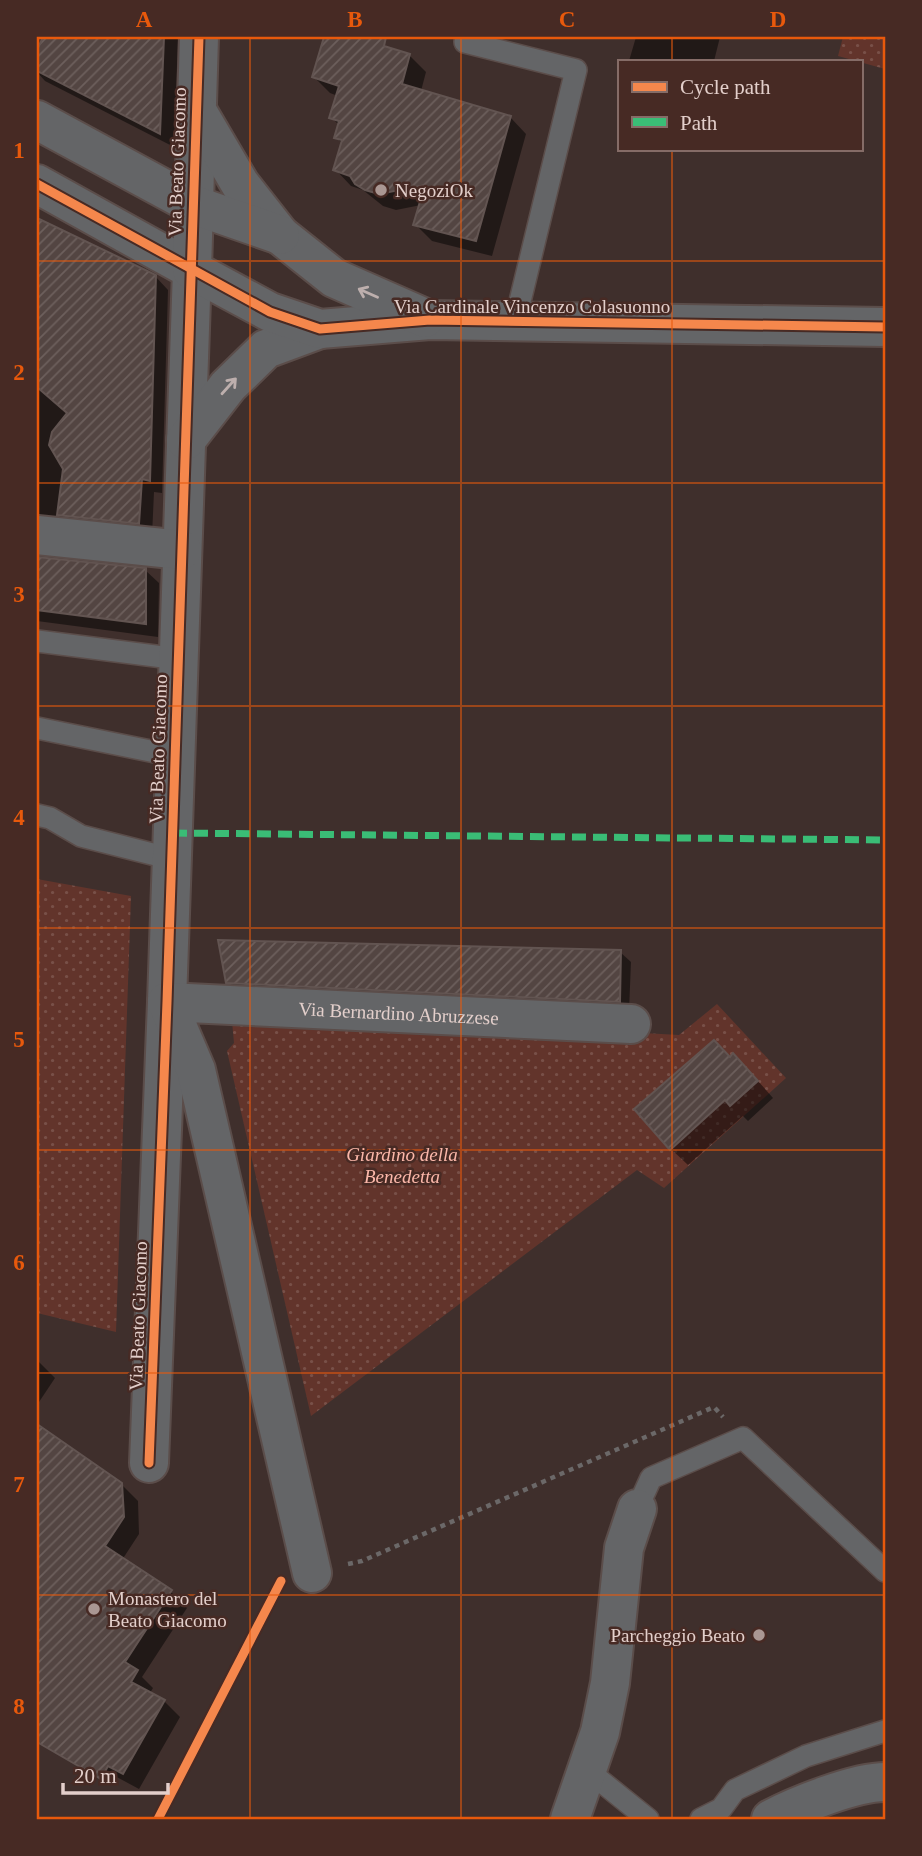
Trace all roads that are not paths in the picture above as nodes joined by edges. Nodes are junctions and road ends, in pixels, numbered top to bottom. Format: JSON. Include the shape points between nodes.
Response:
{"nodes":[{"id":1,"x":197,"y":38,"type":"edge"},
{"id":2,"x":465,"y":42,"type":"dead end"},
{"id":3,"x":196,"y":109,"type":"junction"},
{"id":4,"x":37,"y":120,"type":"edge"},
{"id":5,"x":37,"y":184,"type":"edge"},
{"id":6,"x":194,"y":205,"type":"junction"},
{"id":7,"x":280,"y":235,"type":"junction"},
{"id":8,"x":192,"y":270,"type":"junction"},
{"id":9,"x":430,"y":320,"type":"junction"},
{"id":10,"x":515,"y":322,"type":"junction"},
{"id":11,"x":885,"y":327,"type":"edge"},
{"id":12,"x":320,"y":328,"type":"junction"},
{"id":13,"x":186,"y":440,"type":"junction"},
{"id":14,"x":37,"y":535,"type":"edge"},
{"id":15,"x":183,"y":550,"type":"junction"},
{"id":16,"x":37,"y":641,"type":"edge"},
{"id":17,"x":179,"y":659,"type":"junction"},
{"id":18,"x":37,"y":729,"type":"edge"},
{"id":19,"x":175,"y":756,"type":"junction"},
{"id":20,"x":37,"y":816,"type":"edge"},
{"id":21,"x":172,"y":859,"type":"junction"},
{"id":22,"x":167,"y":1002,"type":"junction"},
{"id":23,"x":631,"y":1024,"type":"dead end"},
{"id":24,"x":149,"y":1463,"type":"dead end"},
{"id":25,"x":637,"y":1509,"type":"joint"},
{"id":26,"x":885,"y":1572,"type":"edge"},
{"id":27,"x":313,"y":1573,"type":"road end"},
{"id":28,"x":885,"y":1731,"type":"edge"},
{"id":29,"x":587,"y":1770,"type":"junction"},
{"id":30,"x":885,"y":1782,"type":"edge"},
{"id":31,"x":570,"y":1819,"type":"edge"},
{"id":32,"x":648,"y":1819,"type":"edge"},
{"id":33,"x":701,"y":1819,"type":"edge"},
{"id":34,"x":771,"y":1819,"type":"edge"}],
"edges":[{"from":1,"to":3,"type":"street","name":"Via Beato Giacomo"},
{"from":2,"to":10,"type":"lane","via":[[576,70]]},
{"from":3,"to":6,"type":"street","name":"Via Beato Giacomo"},
{"from":3,"to":7,"type":"street","name":"Via Cardinale Vincenzo Colasuonno","via":[[240,184]]},
{"from":4,"to":6,"type":"street","name":"Via Cardinale Vincenzo Colasuonno"},
{"from":5,"to":8,"type":"street","name":"Via Cardinale Vincenzo Colasuonno"},
{"from":6,"to":7,"type":"street","name":"Via Cardinale Vincenzo Colasuonno"},
{"from":6,"to":8,"type":"street","name":"Via Beato Giacomo"},
{"from":9,"to":7,"type":"street","name":"Via Cardinale Vincenzo Colasuonno","one_way":true,"via":[[334,278]]},
{"from":8,"to":12,"type":"street","name":"Via Cardinale Vincenzo Colasuonno","via":[[270,312]]},
{"from":8,"to":13,"type":"street","name":"Via Beato Giacomo"},
{"from":9,"to":10,"type":"street","name":"Via Cardinale Vincenzo Colasuonno"},
{"from":9,"to":12,"type":"street","name":"Via Cardinale Vincenzo Colasuonno"},
{"from":10,"to":11,"type":"street","name":"Via Cardinale Vincenzo Colasuonno"},
{"from":13,"to":12,"type":"street","name":"Via Cardinale Vincenzo Colasuonno","one_way":true,"via":[[228,386],[265,349]]},
{"from":13,"to":15,"type":"street","name":"Via Beato Giacomo"},
{"from":14,"to":15,"type":"street"},
{"from":15,"to":17,"type":"street","name":"Via Beato Giacomo"},
{"from":16,"to":17,"type":"lane"},
{"from":17,"to":19,"type":"street","name":"Via Beato Giacomo"},
{"from":18,"to":19,"type":"lane"},
{"from":19,"to":21,"type":"street","name":"Via Beato Giacomo"},
{"from":20,"to":21,"type":"lane","via":[[50,818],[81,836]]},
{"from":21,"to":22,"type":"street","name":"Via Beato Giacomo"},
{"from":22,"to":23,"type":"street","name":"Via Bernardino Abruzzese"},
{"from":22,"to":24,"type":"street","name":"Via Beato Giacomo"},
{"from":22,"to":27,"type":"street","via":[[196,1070]]},
{"from":25,"to":26,"type":"lane","via":[[651,1478],[743,1438]]},
{"from":25,"to":29,"type":"street","via":[[624,1548],[610,1683]]},
{"from":28,"to":33,"type":"lane","via":[[794,1761],[735,1790],[721,1809]]},
{"from":29,"to":31,"type":"street"},
{"from":29,"to":32,"type":"lane"},
{"from":30,"to":34,"type":"street","via":[[796,1805]]}]}
